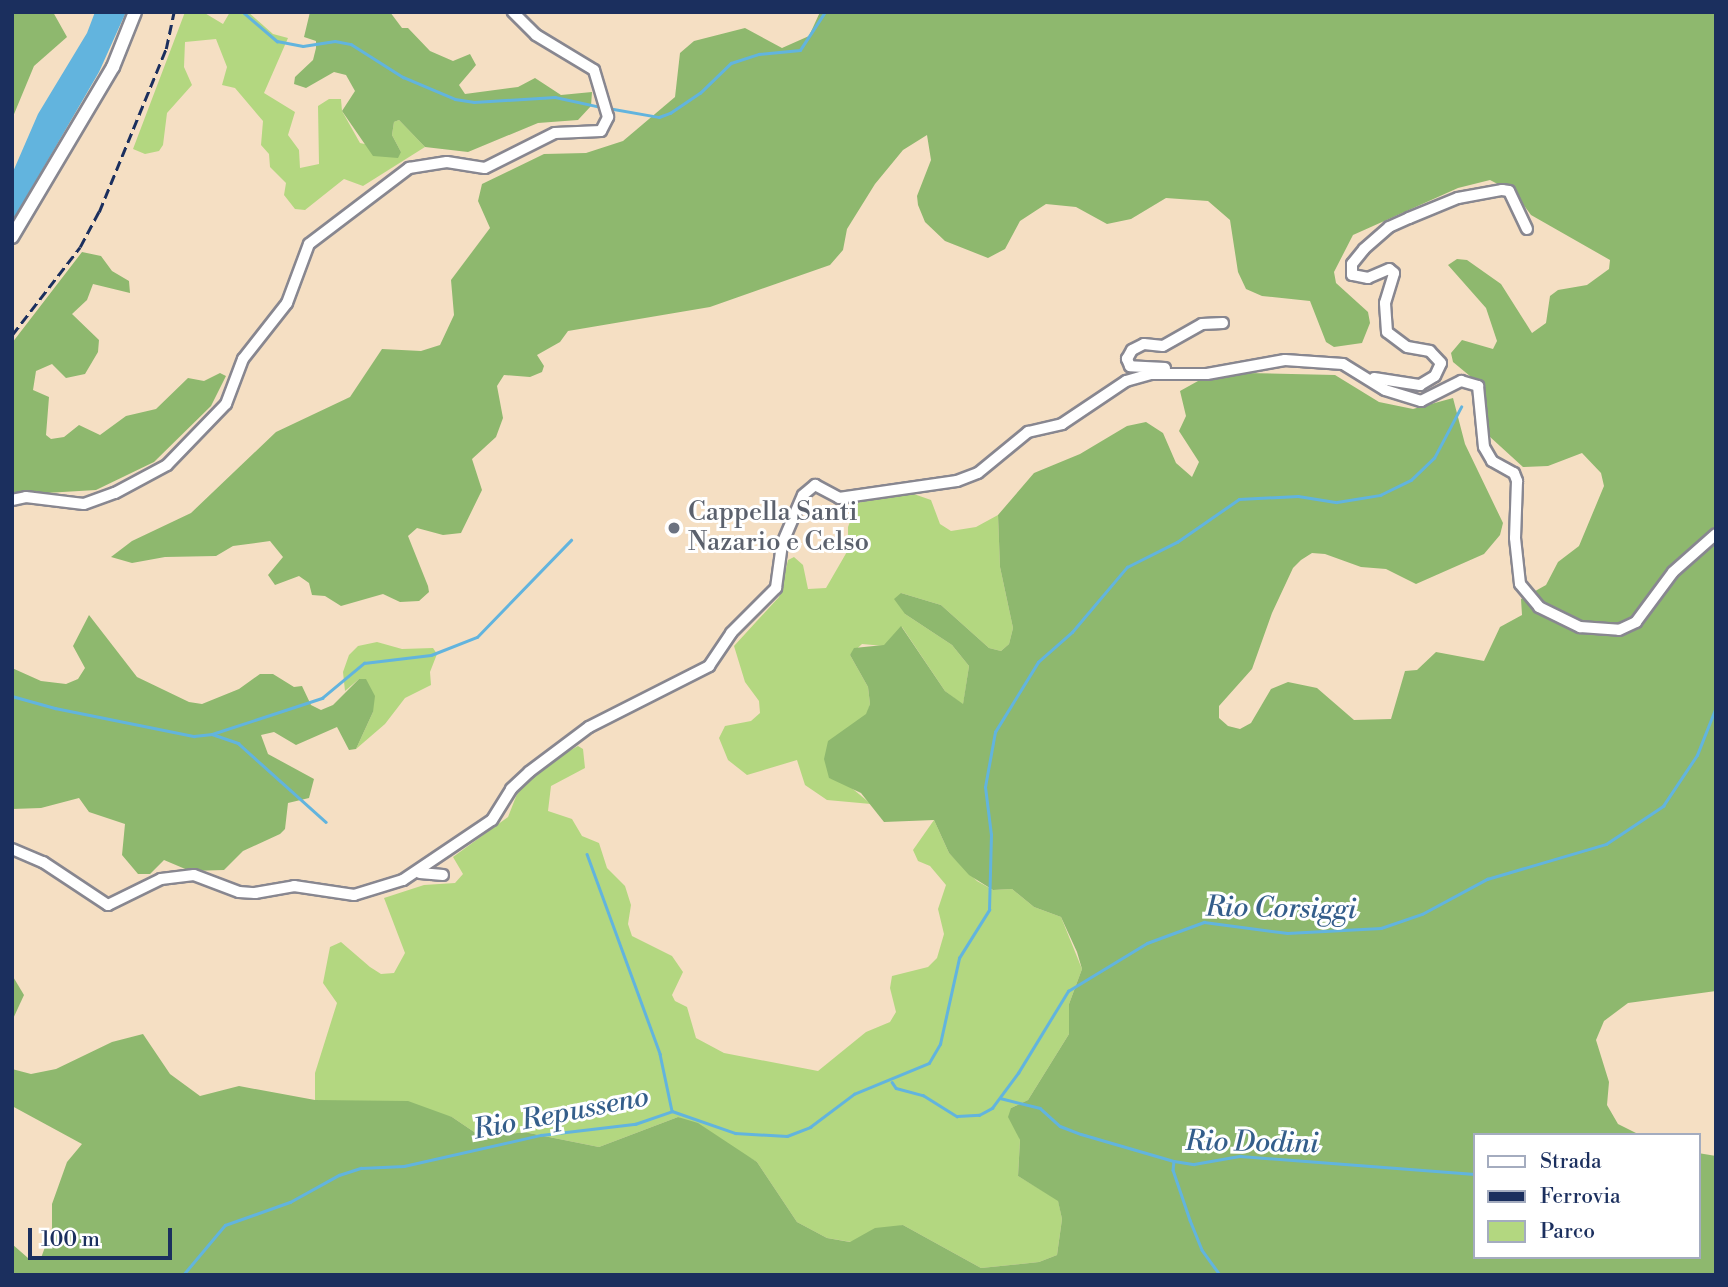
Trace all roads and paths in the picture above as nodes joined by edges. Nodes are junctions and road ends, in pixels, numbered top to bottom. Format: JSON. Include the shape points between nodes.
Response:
{"nodes":[{"id":1,"x":135,"y":12,"type":"edge"},
{"id":2,"x":513,"y":12,"type":"edge"},
{"id":3,"x":1527,"y":229,"type":"dead end"},
{"id":4,"x":12,"y":237,"type":"edge"},
{"id":5,"x":1223,"y":323,"type":"dead end"},
{"id":6,"x":1186,"y":372,"type":"junction"},
{"id":7,"x":1366,"y":376,"type":"junction"},
{"id":8,"x":12,"y":500,"type":"edge"},
{"id":9,"x":1716,"y":534,"type":"edge"},
{"id":10,"x":12,"y":849,"type":"edge"},
{"id":11,"x":420,"y":873,"type":"junction"},
{"id":12,"x":443,"y":875,"type":"dead end"}],
"edges":[{"from":1,"to":4,"type":"main road","via":[[113,67]]},
{"from":2,"to":8,"type":"street","via":[[536,35],[594,70],[608,117],[601,131],[555,133],[485,168],[447,162],[410,168],[325,231],[303,253],[291,296],[239,367],[226,404],[167,465],[84,504],[26,497]]},
{"from":3,"to":7,"type":"street","via":[[1509,191],[1502,190],[1458,198],[1418,214],[1389,227],[1364,248],[1352,264],[1352,275],[1368,278],[1389,269],[1394,273],[1385,303],[1388,332],[1407,347],[1430,351],[1441,363],[1435,376],[1420,386]]},
{"from":5,"to":6,"type":"street","via":[[1202,324],[1163,346],[1144,344],[1127,359],[1130,366]]},
{"from":6,"to":7,"type":"street","via":[[1206,374],[1286,360],[1343,364]]},
{"from":6,"to":11,"type":"street","via":[[1126,381],[1062,424],[1028,432],[978,473],[957,481],[839,498],[816,485],[803,495],[782,544],[776,588],[731,633],[709,666],[589,727],[549,755],[511,789],[492,820]]},
{"from":7,"to":9,"type":"street","via":[[1398,396],[1421,401],[1461,381],[1478,386],[1484,447],[1492,461],[1514,473],[1517,481],[1515,538],[1520,583],[1539,607],[1565,621],[1593,629],[1619,629],[1636,621],[1679,565]]},
{"from":10,"to":11,"type":"street","via":[[43,862],[108,905],[160,880],[194,875],[239,892],[294,886],[354,895]]},
{"from":11,"to":12,"type":"street"}]}
